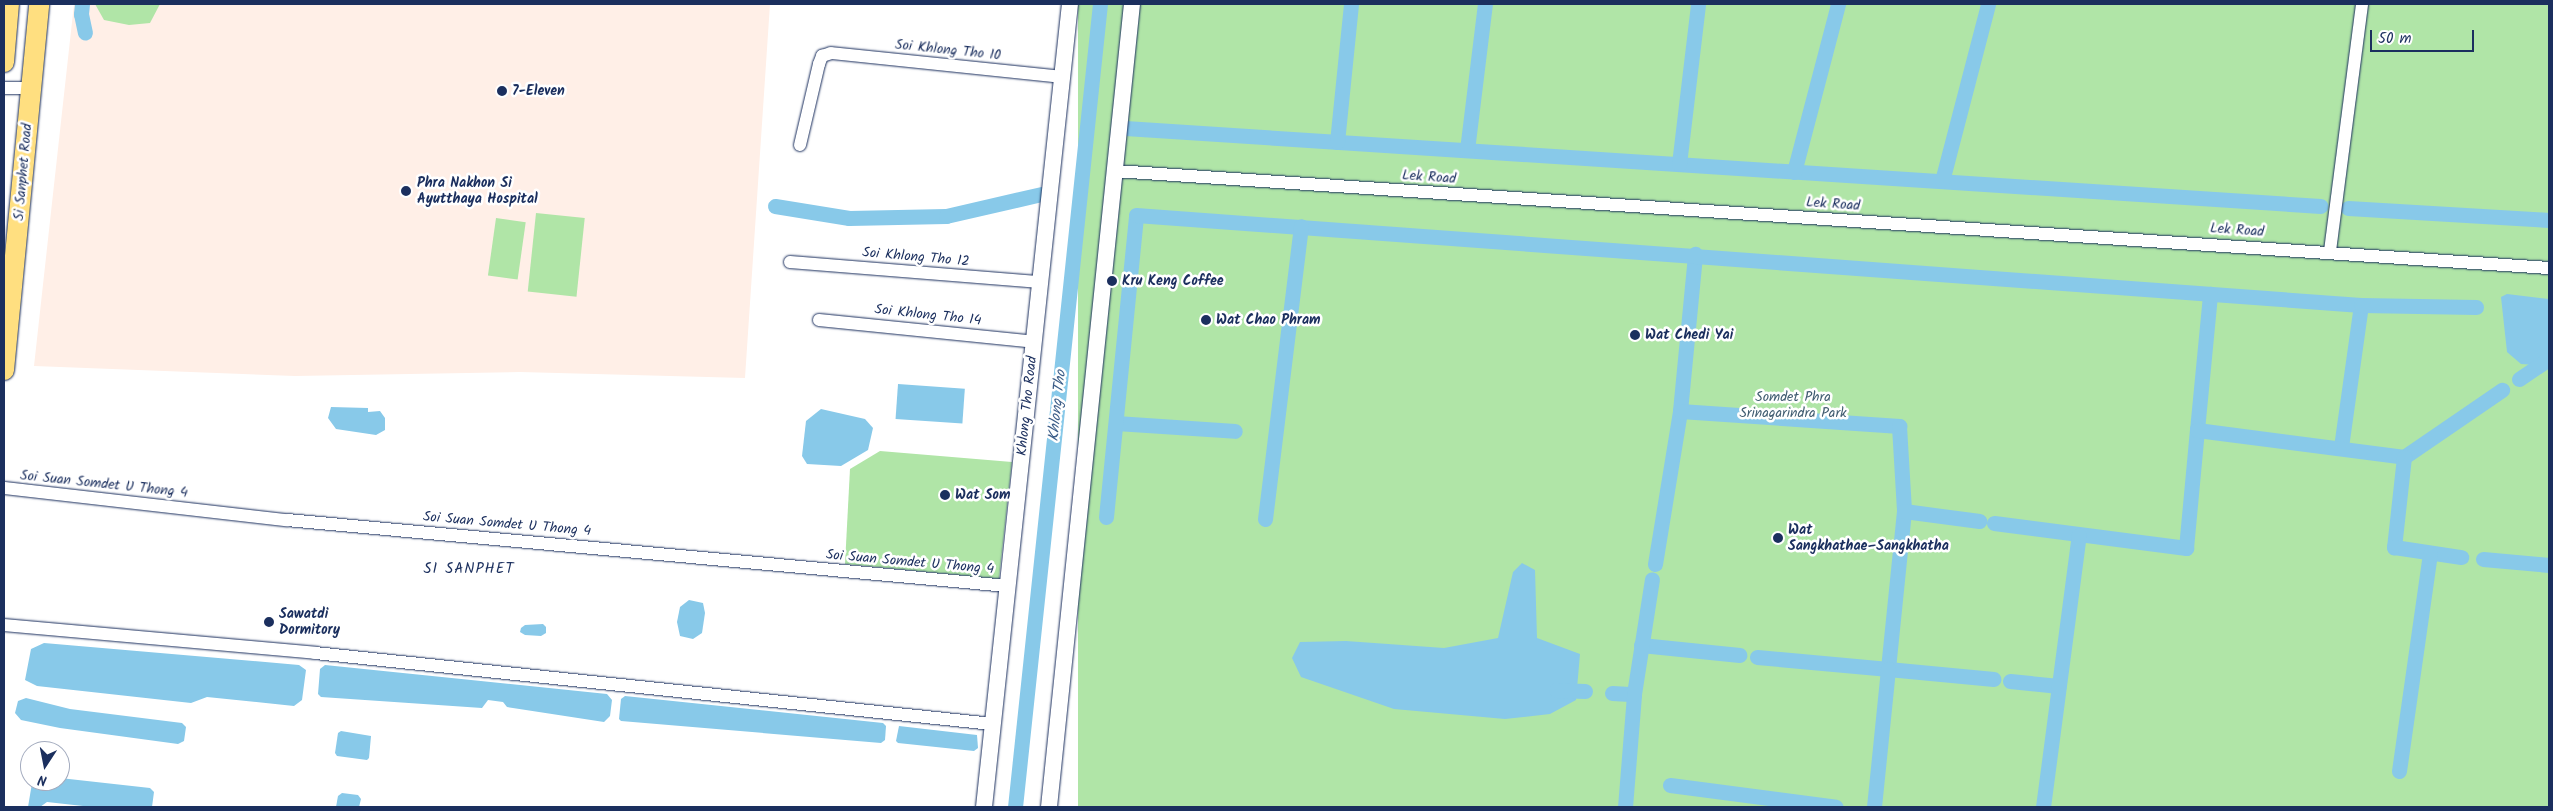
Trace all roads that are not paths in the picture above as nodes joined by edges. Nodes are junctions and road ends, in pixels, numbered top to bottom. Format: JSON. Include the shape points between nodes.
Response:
{"nodes":[{"id":1,"x":9,"y":4,"type":"edge"},
{"id":2,"x":39,"y":4,"type":"edge"},
{"id":3,"x":1070,"y":4,"type":"edge"},
{"id":4,"x":1132,"y":4,"type":"edge"},
{"id":5,"x":2362,"y":4,"type":"edge"},
{"id":6,"x":4,"y":62,"type":"edge"},
{"id":7,"x":1062,"y":77,"type":"junction"},
{"id":8,"x":4,"y":88,"type":"edge"},
{"id":9,"x":31,"y":88,"type":"junction"},
{"id":10,"x":800,"y":145,"type":"dead end"},
{"id":11,"x":1115,"y":172,"type":"junction"},
{"id":12,"x":2330,"y":251,"type":"junction"},
{"id":13,"x":790,"y":262,"type":"dead end"},
{"id":14,"x":2549,"y":268,"type":"edge"},
{"id":15,"x":1040,"y":282,"type":"junction"},
{"id":16,"x":819,"y":320,"type":"dead end"},
{"id":17,"x":1034,"y":342,"type":"junction"},
{"id":18,"x":4,"y":370,"type":"edge"},
{"id":19,"x":4,"y":488,"type":"edge"},
{"id":20,"x":1008,"y":586,"type":"junction"},
{"id":21,"x":4,"y":625,"type":"edge"},
{"id":22,"x":992,"y":724,"type":"junction"},
{"id":23,"x":984,"y":807,"type":"edge"},
{"id":24,"x":1049,"y":807,"type":"edge"}],
"edges":[{"from":1,"to":6,"type":"main road"},
{"from":2,"to":9,"type":"main road","name":"Si Sanphet Road"},
{"from":3,"to":7,"type":"street","name":"Khlong Tho Road"},
{"from":4,"to":11,"type":"street"},
{"from":5,"to":12,"type":"street"},
{"from":7,"to":10,"type":"street","name":"Soi Khlong Tho 10","via":[[831,53],[822,56],[819,64]]},
{"from":7,"to":15,"type":"street","name":"Khlong Tho Road"},
{"from":8,"to":9,"type":"street"},
{"from":9,"to":18,"type":"main road","name":"Si Sanphet Road"},
{"from":11,"to":12,"type":"street","name":"Lek Road"},
{"from":11,"to":24,"type":"street"},
{"from":12,"to":14,"type":"street","name":"Lek Road"},
{"from":13,"to":15,"type":"street","name":"Soi Khlong Tho 12"},
{"from":15,"to":17,"type":"street","name":"Khlong Tho Road"},
{"from":16,"to":17,"type":"street","name":"Soi Khlong Tho 14"},
{"from":17,"to":20,"type":"street","name":"Khlong Tho Road"},
{"from":19,"to":20,"type":"street","name":"Soi Suan Somdet U Thong 4","via":[[287,520]]},
{"from":20,"to":22,"type":"street","name":"Khlong Tho Road"},
{"from":21,"to":22,"type":"street","via":[[315,653]]},
{"from":22,"to":23,"type":"street","name":"Khlong Tho Road"}]}
